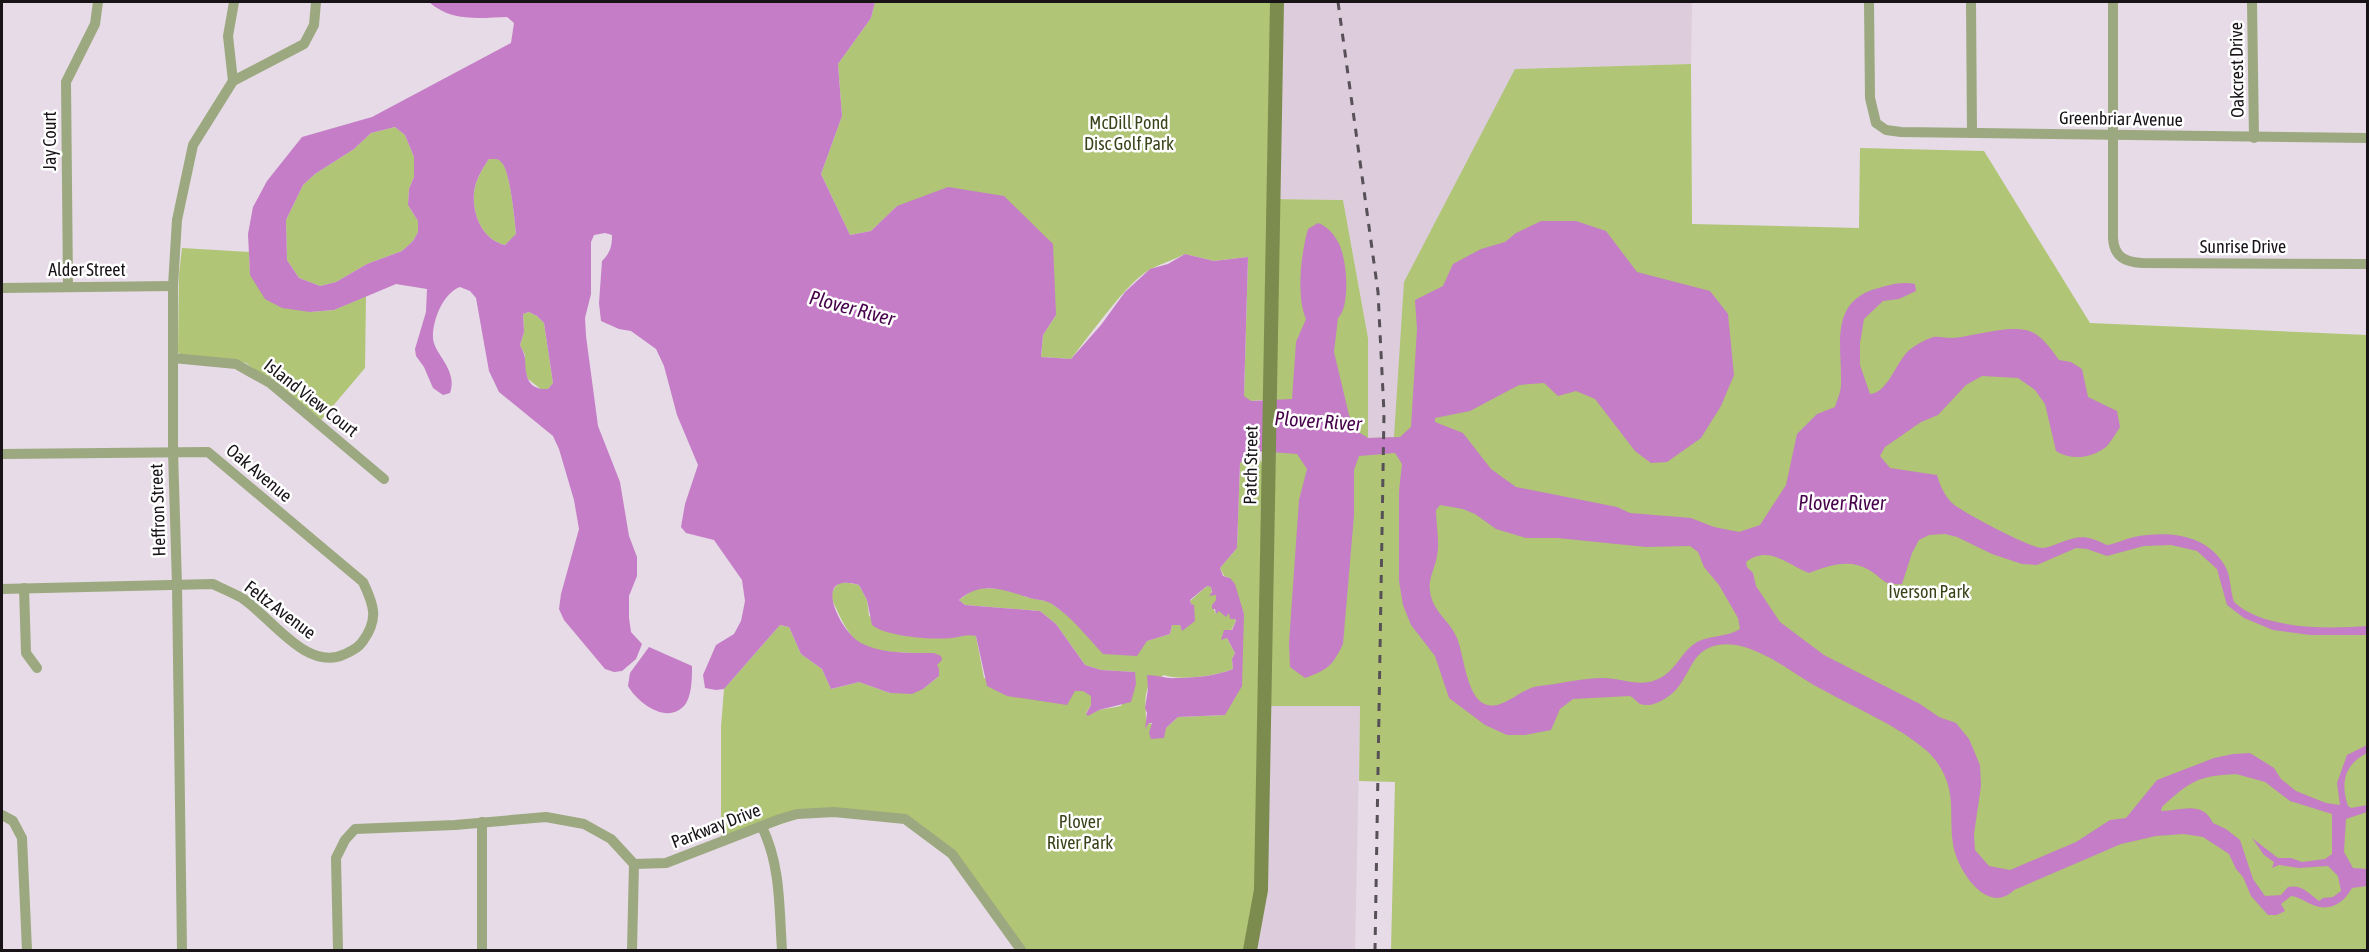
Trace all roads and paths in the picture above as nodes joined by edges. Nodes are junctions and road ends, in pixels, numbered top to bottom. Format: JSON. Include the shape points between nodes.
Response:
{"nodes":[{"id":1,"x":98,"y":2,"type":"edge"},
{"id":2,"x":234,"y":2,"type":"edge"},
{"id":3,"x":316,"y":2,"type":"edge"},
{"id":4,"x":1277,"y":2,"type":"edge"},
{"id":5,"x":1869,"y":2,"type":"edge"},
{"id":6,"x":1971,"y":2,"type":"edge"},
{"id":7,"x":2113,"y":2,"type":"edge"},
{"id":8,"x":2252,"y":2,"type":"edge"},
{"id":9,"x":233,"y":81,"type":"junction"},
{"id":10,"x":1972,"y":133,"type":"junction"},
{"id":11,"x":2114,"y":135,"type":"junction"},
{"id":12,"x":2254,"y":138,"type":"junction"},
{"id":13,"x":2367,"y":138,"type":"edge"},
{"id":14,"x":2367,"y":264,"type":"edge"},
{"id":15,"x":68,"y":286,"type":"junction"},
{"id":16,"x":173,"y":286,"type":"junction"},
{"id":17,"x":2,"y":288,"type":"edge"},
{"id":18,"x":173,"y":358,"type":"junction"},
{"id":19,"x":173,"y":452,"type":"junction"},
{"id":20,"x":2,"y":454,"type":"edge"},
{"id":21,"x":384,"y":478,"type":"dead end"},
{"id":22,"x":177,"y":585,"type":"junction"},
{"id":23,"x":24,"y":588,"type":"junction"},
{"id":24,"x":2,"y":589,"type":"edge"},
{"id":25,"x":358,"y":648,"type":"joint"},
{"id":26,"x":37,"y":668,"type":"dead end"},
{"id":27,"x":2,"y":816,"type":"edge"},
{"id":28,"x":482,"y":822,"type":"junction"},
{"id":29,"x":762,"y":827,"type":"junction"},
{"id":30,"x":634,"y":864,"type":"junction"},
{"id":31,"x":27,"y":951,"type":"edge"},
{"id":32,"x":182,"y":951,"type":"edge"},
{"id":33,"x":338,"y":951,"type":"edge"},
{"id":34,"x":482,"y":951,"type":"edge"},
{"id":35,"x":632,"y":951,"type":"edge"},
{"id":36,"x":782,"y":951,"type":"edge"},
{"id":37,"x":1021,"y":951,"type":"edge"},
{"id":38,"x":1251,"y":951,"type":"edge"}],
"edges":[{"from":1,"to":15,"type":"street","name":"Jay Court","via":[[95,24],[66,82]]},
{"from":2,"to":9,"type":"street","via":[[228,36]]},
{"from":3,"to":9,"type":"street","via":[[314,25],[304,44]]},
{"from":4,"to":38,"type":"street","name":"Patch Street","via":[[1261,890]]},
{"from":5,"to":10,"type":"street","name":"Greenbriar Avenue","via":[[1870,98],[1876,123],[1886,130],[1900,132]]},
{"from":6,"to":10,"type":"street"},
{"from":7,"to":11,"type":"street"},
{"from":8,"to":12,"type":"street","name":"Oakcrest Drive"},
{"from":9,"to":16,"type":"street","name":"Heffron Street","via":[[193,145],[177,220]]},
{"from":10,"to":11,"type":"street","name":"Greenbriar Avenue"},
{"from":11,"to":12,"type":"street","name":"Greenbriar Avenue"},
{"from":11,"to":14,"type":"street","name":"Sunrise Drive","via":[[2113,238],[2114,250],[2120,258],[2142,263]]},
{"from":12,"to":13,"type":"street","name":"Greenbriar Avenue"},
{"from":15,"to":16,"type":"street","name":"Alder Street"},
{"from":15,"to":17,"type":"street","name":"Alder Street"},
{"from":16,"to":18,"type":"street","name":"Heffron Street"},
{"from":18,"to":19,"type":"street","name":"Heffron Street"},
{"from":18,"to":21,"type":"street","name":"Island View Court","via":[[236,364],[270,383]]},
{"from":19,"to":20,"type":"street","name":"Oak Avenue"},
{"from":19,"to":22,"type":"street","name":"Heffron Street"},
{"from":19,"to":25,"type":"street","name":"Oak Avenue","via":[[208,452],[363,582],[374,605],[372,629]]},
{"from":22,"to":23,"type":"street","name":"Feltz Avenue"},
{"from":22,"to":25,"type":"street","name":"Feltz Avenue","via":[[213,584],[243,598],[315,657],[337,658]]},
{"from":22,"to":32,"type":"street","name":"Heffron Street"},
{"from":23,"to":24,"type":"street","name":"Feltz Avenue"},
{"from":23,"to":26,"type":"street","via":[[26,653]]},
{"from":27,"to":31,"type":"street","via":[[13,821],[22,838]]},
{"from":28,"to":30,"type":"street","via":[[546,817],[584,824],[611,840]]},
{"from":28,"to":33,"type":"street","via":[[355,829],[336,858]]},
{"from":28,"to":34,"type":"street"},
{"from":29,"to":30,"type":"street","name":"Parkway Drive","via":[[666,863]]},
{"from":29,"to":36,"type":"street","via":[[777,873]]},
{"from":29,"to":37,"type":"street","name":"Parkway Drive","via":[[797,814],[855,813],[905,819],[952,854]]},
{"from":30,"to":35,"type":"street"}]}
